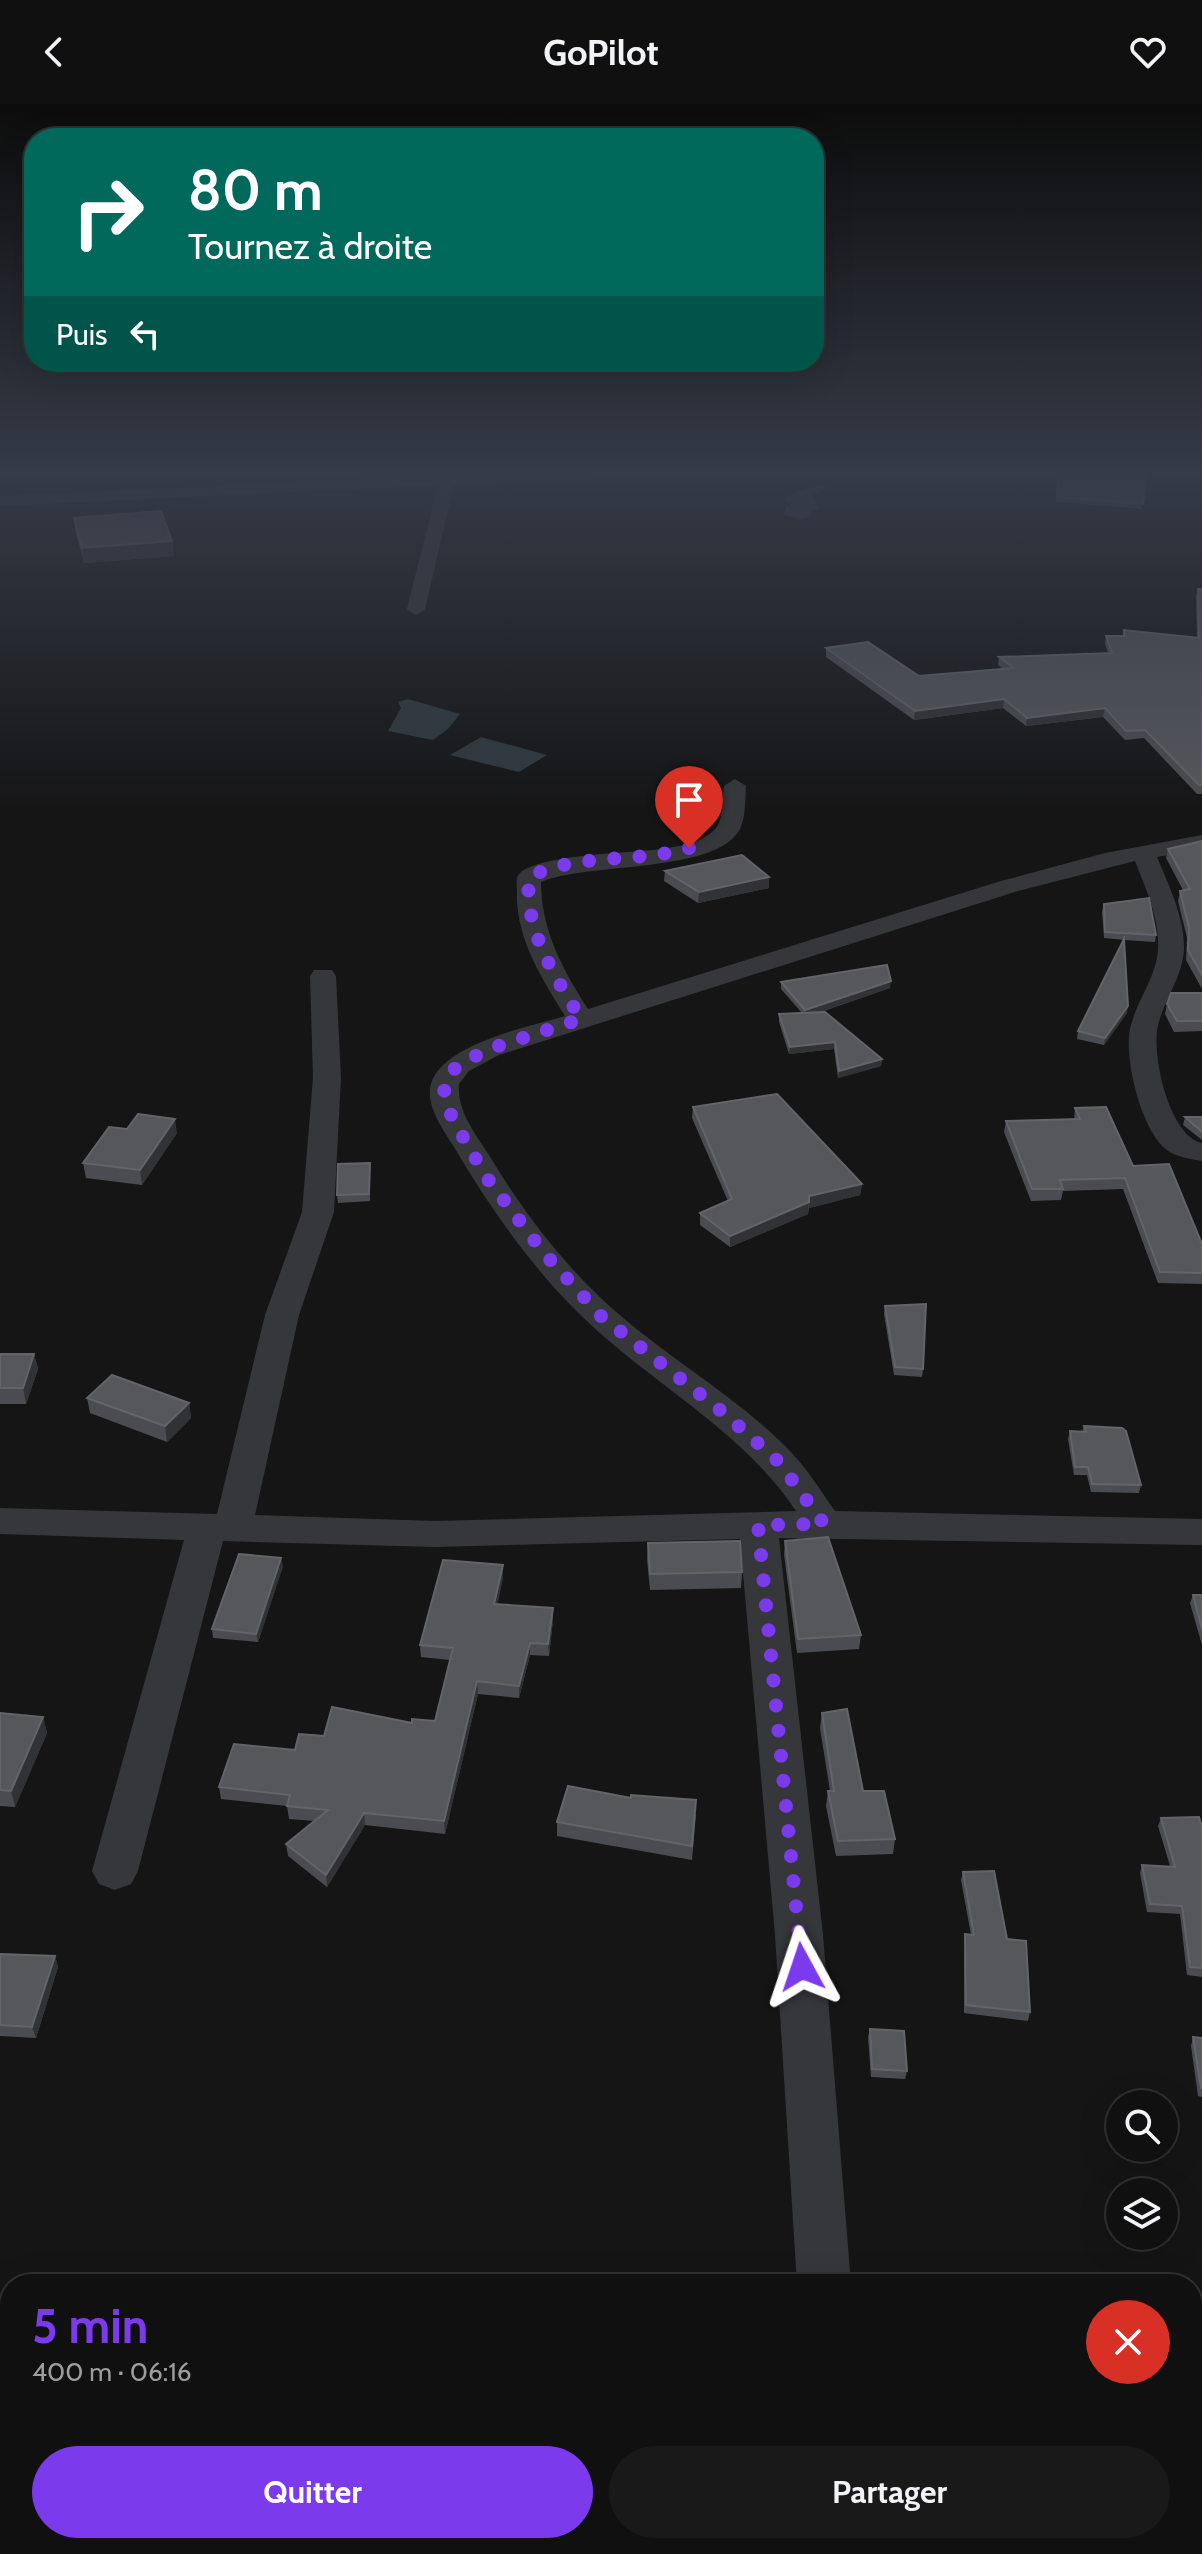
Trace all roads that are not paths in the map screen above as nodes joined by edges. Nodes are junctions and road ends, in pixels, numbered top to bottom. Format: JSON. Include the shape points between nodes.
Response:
{"nodes":[{"id":1,"x":422,"y":583,"type":"edge"},
{"id":2,"x":416,"y":609,"type":"dead end"},
{"id":3,"x":735,"y":786,"type":"dead end"},
{"id":4,"x":1202,"y":842,"type":"edge"},
{"id":5,"x":1143,"y":853,"type":"junction"},
{"id":6,"x":323,"y":976,"type":"dead end"},
{"id":7,"x":581,"y":1019,"type":"junction"},
{"id":8,"x":1202,"y":1152,"type":"edge"},
{"id":9,"x":0,"y":1521,"type":"edge"},
{"id":10,"x":824,"y":1524,"type":"junction"},
{"id":11,"x":758,"y":1525,"type":"junction"},
{"id":12,"x":220,"y":1527,"type":"junction"},
{"id":13,"x":1202,"y":1532,"type":"edge"},
{"id":14,"x":115,"y":1871,"type":"dead end"},
{"id":15,"x":823,"y":2274,"type":"edge"}],
"edges":[{"from":1,"to":2,"type":"street"},
{"from":3,"to":7,"type":"street","via":[[729,828],[715,840],[665,856],[565,864],[529,878],[527,894],[544,960]]},
{"from":4,"to":5,"type":"street"},
{"from":5,"to":7,"type":"street","via":[[992,890]]},
{"from":5,"to":8,"type":"street","via":[[1160,896],[1171,947],[1165,980],[1141,1038],[1151,1089],[1171,1139]]},
{"from":6,"to":12,"type":"street","via":[[327,1078],[318,1212]]},
{"from":7,"to":10,"type":"street","via":[[489,1049],[458,1065],[447,1077],[444,1092],[452,1118],[487,1178],[601,1316],[779,1462]]},
{"from":9,"to":12,"type":"street"},
{"from":10,"to":11,"type":"street"},
{"from":10,"to":13,"type":"street"},
{"from":11,"to":12,"type":"street","via":[[435,1534]]},
{"from":11,"to":15,"type":"street","via":[[799,1935]]},
{"from":12,"to":14,"type":"street"}]}
